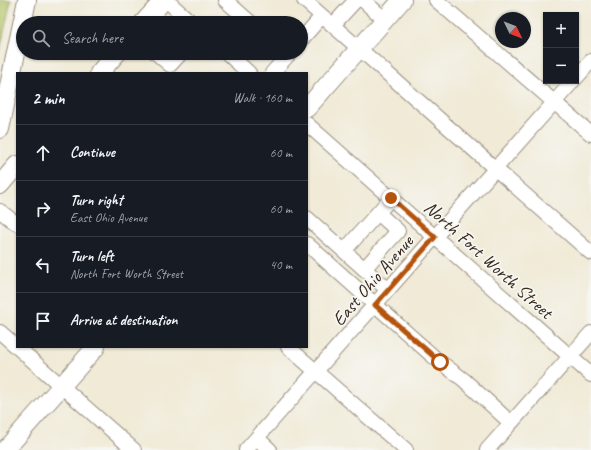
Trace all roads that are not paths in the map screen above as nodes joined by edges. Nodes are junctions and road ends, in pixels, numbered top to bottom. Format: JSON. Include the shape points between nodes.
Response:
{"nodes":[{"id":1,"x":27,"y":0,"type":"edge"},
{"id":2,"x":165,"y":0,"type":"edge"},
{"id":3,"x":225,"y":0,"type":"edge"},
{"id":4,"x":304,"y":0,"type":"edge"},
{"id":5,"x":356,"y":0,"type":"edge"},
{"id":6,"x":363,"y":0,"type":"edge"},
{"id":7,"x":402,"y":0,"type":"edge"},
{"id":8,"x":436,"y":0,"type":"edge"},
{"id":9,"x":24,"y":16,"type":"edge"},
{"id":10,"x":150,"y":16,"type":"edge"},
{"id":11,"x":184,"y":16,"type":"edge"},
{"id":12,"x":244,"y":16,"type":"edge"},
{"id":13,"x":385,"y":20,"type":"junction"},
{"id":14,"x":327,"y":21,"type":"junction"},
{"id":15,"x":308,"y":35,"type":"edge"},
{"id":16,"x":359,"y":49,"type":"junction"},
{"id":17,"x":16,"y":53,"type":"edge"},
{"id":18,"x":164,"y":60,"type":"edge"},
{"id":19,"x":175,"y":60,"type":"edge"},
{"id":20,"x":234,"y":60,"type":"edge"},
{"id":21,"x":284,"y":60,"type":"edge"},
{"id":22,"x":591,"y":61,"type":"edge"},
{"id":23,"x":248,"y":72,"type":"edge"},
{"id":24,"x":273,"y":72,"type":"edge"},
{"id":25,"x":579,"y":75,"type":"edge"},
{"id":26,"x":571,"y":84,"type":"edge"},
{"id":27,"x":555,"y":102,"type":"junction"},
{"id":28,"x":308,"y":107,"type":"edge"},
{"id":29,"x":308,"y":125,"type":"edge"},
{"id":30,"x":0,"y":129,"type":"edge"},
{"id":31,"x":591,"y":134,"type":"edge"},
{"id":32,"x":16,"y":166,"type":"edge"},
{"id":33,"x":495,"y":169,"type":"junction"},
{"id":34,"x":0,"y":184,"type":"edge"},
{"id":35,"x":391,"y":198,"type":"junction"},
{"id":36,"x":0,"y":211,"type":"edge"},
{"id":37,"x":378,"y":212,"type":"junction"},
{"id":38,"x":308,"y":219,"type":"edge"},
{"id":39,"x":16,"y":223,"type":"edge"},
{"id":40,"x":435,"y":237,"type":"junction"},
{"id":41,"x":308,"y":245,"type":"edge"},
{"id":42,"x":344,"y":251,"type":"junction"},
{"id":43,"x":591,"y":253,"type":"edge"},
{"id":44,"x":364,"y":269,"type":"junction"},
{"id":45,"x":388,"y":290,"type":"junction"},
{"id":46,"x":375,"y":305,"type":"junction"},
{"id":47,"x":0,"y":332,"type":"edge"},
{"id":48,"x":591,"y":333,"type":"edge"},
{"id":49,"x":16,"y":346,"type":"edge"},
{"id":50,"x":18,"y":348,"type":"edge"},
{"id":51,"x":95,"y":348,"type":"edge"},
{"id":52,"x":289,"y":348,"type":"edge"},
{"id":53,"x":570,"y":357,"type":"junction"},
{"id":54,"x":316,"y":372,"type":"junction"},
{"id":55,"x":591,"y":375,"type":"edge"},
{"id":56,"x":61,"y":386,"type":"junction"},
{"id":57,"x":510,"y":423,"type":"junction"},
{"id":58,"x":257,"y":438,"type":"junction"},
{"id":59,"x":5,"y":450,"type":"edge"},
{"id":60,"x":134,"y":450,"type":"edge"},
{"id":61,"x":246,"y":450,"type":"edge"},
{"id":62,"x":270,"y":450,"type":"edge"},
{"id":63,"x":406,"y":450,"type":"edge"},
{"id":64,"x":486,"y":450,"type":"edge"}],
"edges":[{"from":1,"to":9,"type":"main road"},
{"from":2,"to":10,"type":"main road"},
{"from":2,"to":11,"type":"street"},
{"from":3,"to":12,"type":"street"},
{"from":4,"to":14,"type":"street"},
{"from":5,"to":14,"type":"street"},
{"from":6,"to":13,"type":"street"},
{"from":7,"to":13,"type":"main road"},
{"from":8,"to":27,"type":"street"},
{"from":13,"to":16,"type":"main road"},
{"from":14,"to":15,"type":"street"},
{"from":14,"to":16,"type":"street"},
{"from":16,"to":28,"type":"main road"},
{"from":16,"to":33,"type":"street"},
{"from":17,"to":30,"type":"main road"},
{"from":18,"to":19,"type":"street","via":[[170,65]]},
{"from":20,"to":23,"type":"street"},
{"from":21,"to":24,"type":"street"},
{"from":22,"to":25,"type":"street"},
{"from":26,"to":27,"type":"street","name":"East Ohio Avenue"},
{"from":27,"to":31,"type":"street"},
{"from":27,"to":33,"type":"street","name":"East Ohio Avenue"},
{"from":29,"to":35,"type":"street","name":"North Fort Worth Street"},
{"from":32,"to":34,"type":"main road"},
{"from":33,"to":40,"type":"street","name":"East Ohio Avenue"},
{"from":33,"to":43,"type":"street"},
{"from":35,"to":37,"type":"street"},
{"from":35,"to":40,"type":"street","name":"North Fort Worth Street"},
{"from":36,"to":39,"type":"street"},
{"from":37,"to":42,"type":"street"},
{"from":37,"to":44,"type":"street","via":[[398,231]]},
{"from":38,"to":42,"type":"street"},
{"from":40,"to":45,"type":"street","name":"East Ohio Avenue"},
{"from":40,"to":53,"type":"street","name":"North Fort Worth Street"},
{"from":41,"to":46,"type":"street"},
{"from":42,"to":44,"type":"street"},
{"from":44,"to":45,"type":"street"},
{"from":45,"to":46,"type":"street","name":"East Ohio Avenue"},
{"from":46,"to":54,"type":"street","name":"East Ohio Avenue"},
{"from":46,"to":57,"type":"street","via":[[464,380]]},
{"from":47,"to":49,"type":"street"},
{"from":48,"to":53,"type":"street"},
{"from":50,"to":56,"type":"street"},
{"from":51,"to":56,"type":"main road"},
{"from":52,"to":54,"type":"street"},
{"from":53,"to":55,"type":"street","name":"North Fort Worth Street"},
{"from":53,"to":57,"type":"street"},
{"from":54,"to":58,"type":"street","name":"East Ohio Avenue"},
{"from":54,"to":63,"type":"street"},
{"from":56,"to":59,"type":"main road"},
{"from":56,"to":60,"type":"street"},
{"from":57,"to":64,"type":"street"},
{"from":58,"to":61,"type":"street","name":"East Ohio Avenue"},
{"from":58,"to":62,"type":"street"}]}
